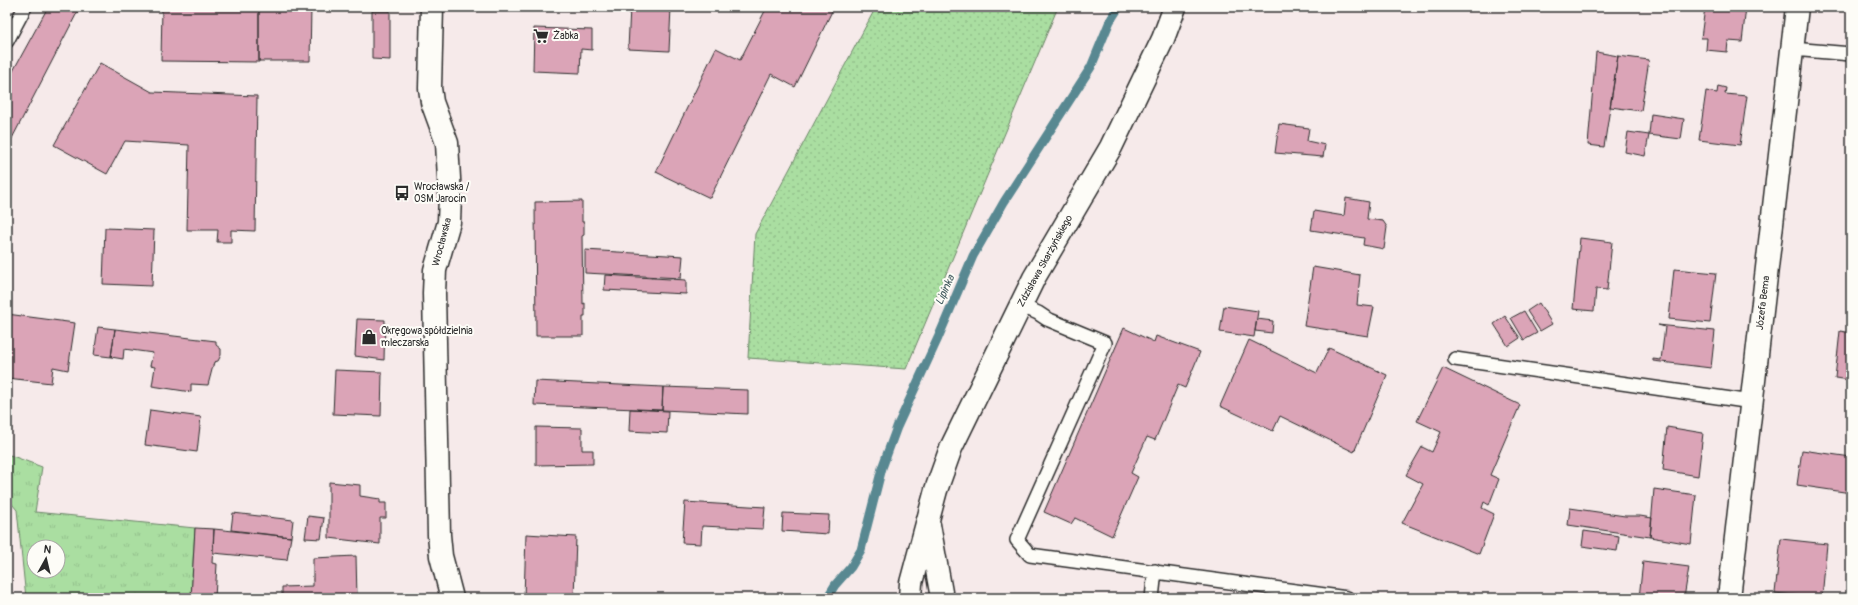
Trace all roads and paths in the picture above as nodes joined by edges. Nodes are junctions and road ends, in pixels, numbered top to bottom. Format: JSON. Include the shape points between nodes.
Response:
{"nodes":[{"id":1,"x":25,"y":7,"type":"edge"},
{"id":2,"x":432,"y":7,"type":"edge"},
{"id":3,"x":1175,"y":7,"type":"edge"},
{"id":4,"x":1797,"y":7,"type":"edge"},
{"id":5,"x":7,"y":41,"type":"edge"},
{"id":6,"x":1792,"y":48,"type":"junction"},
{"id":7,"x":1851,"y":54,"type":"edge"},
{"id":8,"x":1020,"y":305,"type":"junction"},
{"id":9,"x":1455,"y":359,"type":"dead end"},
{"id":10,"x":1752,"y":402,"type":"junction"},
{"id":11,"x":928,"y":520,"type":"junction"},
{"id":12,"x":1155,"y":571,"type":"junction"},
{"id":13,"x":452,"y":598,"type":"edge"},
{"id":14,"x":910,"y":598,"type":"edge"},
{"id":15,"x":942,"y":598,"type":"edge"},
{"id":16,"x":1152,"y":598,"type":"edge"},
{"id":17,"x":1347,"y":598,"type":"edge"},
{"id":18,"x":1729,"y":598,"type":"edge"}],
"edges":[{"from":1,"to":5,"type":"lane"},
{"from":2,"to":13,"type":"street","name":"Wrocławska","via":[[430,88],[432,102],[447,144],[450,172],[449,222],[434,270],[434,293],[439,535],[441,556]]},
{"from":3,"to":8,"type":"street","name":"Zdzisława Skarżyńskiego","via":[[1111,147]]},
{"from":4,"to":6,"type":"street","name":"Józefa Bema"},
{"from":6,"to":7,"type":"lane"},
{"from":6,"to":10,"type":"street","name":"Józefa Bema"},
{"from":8,"to":11,"type":"street","name":"Zdzisława Skarżyńskiego","via":[[951,448]]},
{"from":8,"to":12,"type":"lane","via":[[1105,343],[1017,540],[1030,555]]},
{"from":9,"to":10,"type":"lane"},
{"from":10,"to":18,"type":"street","name":"Józefa Bema"},
{"from":11,"to":14,"type":"street","name":"Zdzisława Skarżyńskiego","via":[[911,583]]},
{"from":11,"to":15,"type":"street","name":"Zdzisława Skarżyńskiego"},
{"from":12,"to":16,"type":"lane"},
{"from":12,"to":17,"type":"lane"}]}
